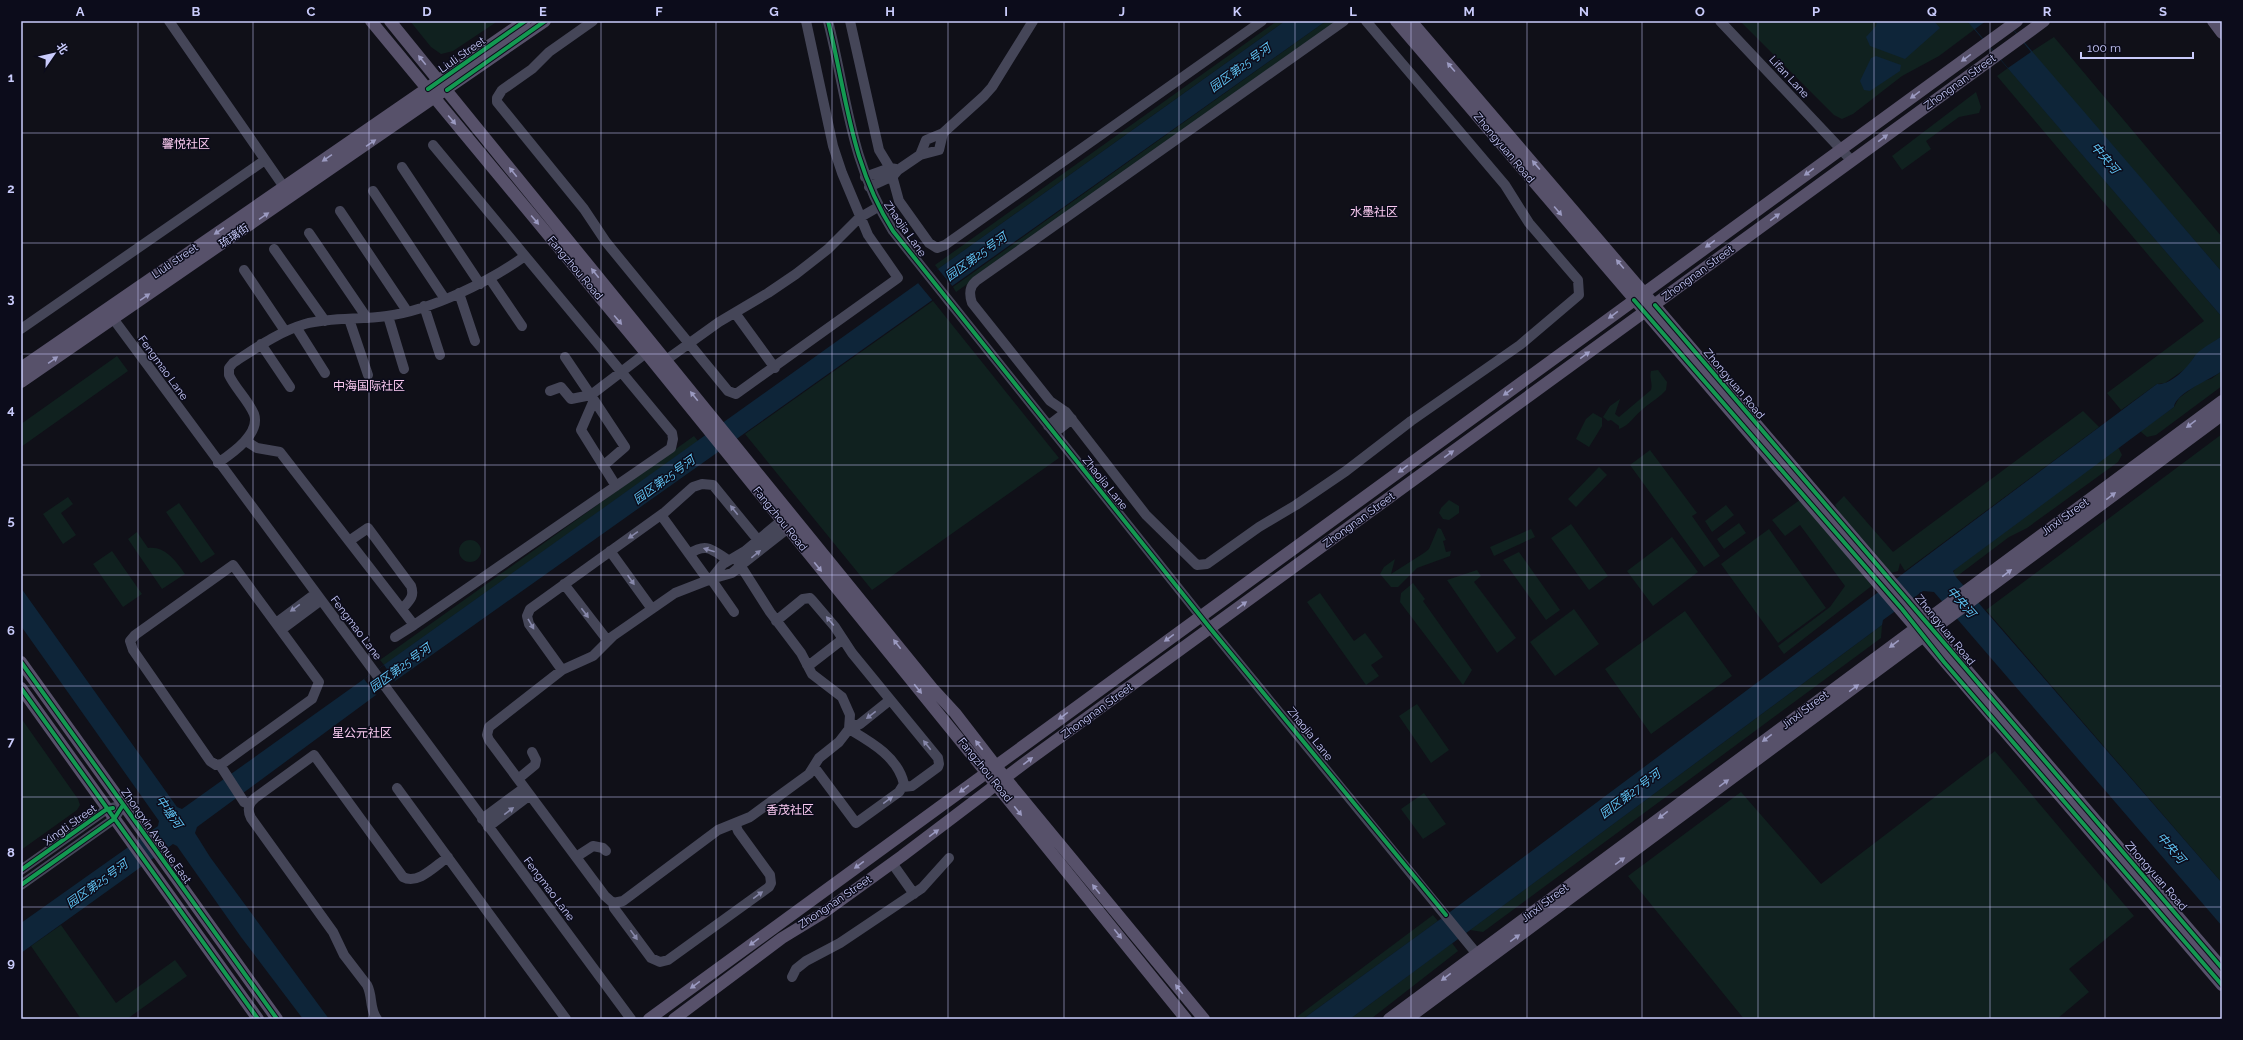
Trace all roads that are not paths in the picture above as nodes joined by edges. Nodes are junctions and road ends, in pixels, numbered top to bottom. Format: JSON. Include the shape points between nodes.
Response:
{"nodes":[{"id":1,"x":169,"y":21,"type":"edge"},
{"id":2,"x":371,"y":21,"type":"edge"},
{"id":3,"x":390,"y":21,"type":"edge"},
{"id":4,"x":525,"y":21,"type":"edge"},
{"id":5,"x":545,"y":21,"type":"edge"},
{"id":6,"x":593,"y":21,"type":"edge"},
{"id":7,"x":806,"y":21,"type":"edge"},
{"id":8,"x":828,"y":21,"type":"edge"},
{"id":9,"x":850,"y":21,"type":"edge"},
{"id":10,"x":1033,"y":21,"type":"edge"},
{"id":11,"x":1262,"y":21,"type":"edge"},
{"id":12,"x":1344,"y":21,"type":"edge"},
{"id":13,"x":1366,"y":21,"type":"edge"},
{"id":14,"x":1396,"y":21,"type":"edge"},
{"id":15,"x":1411,"y":21,"type":"edge"},
{"id":16,"x":1720,"y":21,"type":"edge"},
{"id":17,"x":2044,"y":21,"type":"edge"},
{"id":18,"x":2213,"y":21,"type":"edge"},
{"id":19,"x":2013,"y":24,"type":"edge"},
{"id":20,"x":2222,"y":33,"type":"edge"},
{"id":21,"x":443,"y":86,"type":"junction"},
{"id":22,"x":432,"y":93,"type":"junction"},
{"id":23,"x":943,"y":133,"type":"junction"},
{"id":24,"x":433,"y":145,"type":"dead end"},
{"id":25,"x":1840,"y":149,"type":"junction"},
{"id":26,"x":920,"y":155,"type":"junction"},
{"id":27,"x":1853,"y":159,"type":"junction"},
{"id":28,"x":266,"y":160,"type":"junction"},
{"id":29,"x":402,"y":167,"type":"dead end"},
{"id":30,"x":894,"y":171,"type":"junction"},
{"id":31,"x":865,"y":177,"type":"junction"},
{"id":32,"x":869,"y":186,"type":"junction"},
{"id":33,"x":284,"y":187,"type":"junction"},
{"id":34,"x":373,"y":191,"type":"dead end"},
{"id":35,"x":878,"y":207,"type":"junction"},
{"id":36,"x":340,"y":211,"type":"dead end"},
{"id":37,"x":859,"y":218,"type":"junction"},
{"id":38,"x":309,"y":233,"type":"dead end"},
{"id":39,"x":274,"y":249,"type":"dead end"},
{"id":40,"x":525,"y":256,"type":"junction"},
{"id":41,"x":244,"y":270,"type":"dead end"},
{"id":42,"x":490,"y":279,"type":"junction"},
{"id":43,"x":480,"y":284,"type":"junction"},
{"id":44,"x":1644,"y":292,"type":"junction"},
{"id":45,"x":459,"y":293,"type":"junction"},
{"id":46,"x":444,"y":299,"type":"junction"},
{"id":47,"x":1634,"y":300,"type":"junction"},
{"id":48,"x":1655,"y":304,"type":"junction"},
{"id":49,"x":424,"y":306,"type":"junction"},
{"id":50,"x":407,"y":311,"type":"junction"},
{"id":51,"x":1645,"y":312,"type":"junction"},
{"id":52,"x":735,"y":313,"type":"junction"},
{"id":53,"x":109,"y":314,"type":"junction"},
{"id":54,"x":388,"y":316,"type":"junction"},
{"id":55,"x":367,"y":318,"type":"junction"},
{"id":56,"x":349,"y":319,"type":"junction"},
{"id":57,"x":325,"y":321,"type":"junction"},
{"id":58,"x":522,"y":326,"type":"dead end"},
{"id":59,"x":296,"y":327,"type":"junction"},
{"id":60,"x":21,"y":329,"type":"edge"},
{"id":61,"x":285,"y":331,"type":"junction"},
{"id":62,"x":475,"y":341,"type":"dead end"},
{"id":63,"x":262,"y":344,"type":"junction"},
{"id":64,"x":688,"y":344,"type":"junction"},
{"id":65,"x":646,"y":353,"type":"junction"},
{"id":66,"x":440,"y":355,"type":"dead end"},
{"id":67,"x":565,"y":357,"type":"dead end"},
{"id":68,"x":666,"y":360,"type":"junction"},
{"id":69,"x":21,"y":368,"type":"edge"},
{"id":70,"x":775,"y":368,"type":"junction"},
{"id":71,"x":404,"y":369,"type":"dead end"},
{"id":72,"x":325,"y":372,"type":"dead end"},
{"id":73,"x":620,"y":372,"type":"junction"},
{"id":74,"x":368,"y":375,"type":"dead end"},
{"id":75,"x":21,"y":382,"type":"edge"},
{"id":76,"x":290,"y":387,"type":"dead end"},
{"id":77,"x":550,"y":391,"type":"dead end"},
{"id":78,"x":579,"y":397,"type":"junction"},
{"id":79,"x":592,"y":397,"type":"junction"},
{"id":80,"x":2222,"y":401,"type":"edge"},
{"id":81,"x":589,"y":411,"type":"junction"},
{"id":82,"x":2222,"y":415,"type":"edge"},
{"id":83,"x":1069,"y":416,"type":"junction"},
{"id":84,"x":714,"y":429,"type":"junction"},
{"id":85,"x":1051,"y":430,"type":"junction"},
{"id":86,"x":248,"y":441,"type":"junction"},
{"id":87,"x":728,"y":446,"type":"junction"},
{"id":88,"x":220,"y":466,"type":"junction"},
{"id":89,"x":603,"y":466,"type":"junction"},
{"id":90,"x":616,"y":486,"type":"junction"},
{"id":91,"x":661,"y":515,"type":"junction"},
{"id":92,"x":784,"y":525,"type":"junction"},
{"id":93,"x":758,"y":540,"type":"junction"},
{"id":94,"x":349,"y":541,"type":"junction"},
{"id":95,"x":610,"y":551,"type":"junction"},
{"id":96,"x":689,"y":554,"type":"junction"},
{"id":97,"x":732,"y":558,"type":"junction"},
{"id":98,"x":741,"y":567,"type":"junction"},
{"id":99,"x":709,"y":579,"type":"junction"},
{"id":100,"x":1885,"y":581,"type":"junction"},
{"id":101,"x":564,"y":584,"type":"junction"},
{"id":102,"x":1972,"y":593,"type":"junction"},
{"id":103,"x":318,"y":597,"type":"junction"},
{"id":104,"x":402,"y":608,"type":"junction"},
{"id":105,"x":652,"y":610,"type":"junction"},
{"id":106,"x":734,"y":612,"type":"dead end"},
{"id":107,"x":1201,"y":615,"type":"junction"},
{"id":108,"x":776,"y":621,"type":"junction"},
{"id":109,"x":414,"y":625,"type":"junction"},
{"id":110,"x":278,"y":626,"type":"junction"},
{"id":111,"x":1210,"y":628,"type":"junction"},
{"id":112,"x":1924,"y":628,"type":"junction"},
{"id":113,"x":395,"y":638,"type":"dead end"},
{"id":114,"x":843,"y":639,"type":"junction"},
{"id":115,"x":608,"y":641,"type":"junction"},
{"id":116,"x":21,"y":662,"type":"edge"},
{"id":117,"x":807,"y":665,"type":"junction"},
{"id":118,"x":562,"y":670,"type":"junction"},
{"id":119,"x":21,"y":688,"type":"edge"},
{"id":120,"x":890,"y":700,"type":"junction"},
{"id":121,"x":850,"y":726,"type":"junction"},
{"id":122,"x":532,"y":752,"type":"dead end"},
{"id":123,"x":220,"y":765,"type":"junction"},
{"id":124,"x":814,"y":768,"type":"junction"},
{"id":125,"x":991,"y":768,"type":"junction"},
{"id":126,"x":518,"y":779,"type":"junction"},
{"id":127,"x":1002,"y":782,"type":"junction"},
{"id":128,"x":903,"y":787,"type":"junction"},
{"id":129,"x":398,"y":788,"type":"dead end"},
{"id":130,"x":527,"y":791,"type":"junction"},
{"id":131,"x":249,"y":804,"type":"junction"},
{"id":132,"x":123,"y":805,"type":"junction"},
{"id":133,"x":110,"y":814,"type":"junction"},
{"id":134,"x":485,"y":823,"type":"junction"},
{"id":135,"x":735,"y":823,"type":"junction"},
{"id":136,"x":606,"y":851,"type":"dead end"},
{"id":137,"x":448,"y":857,"type":"junction"},
{"id":138,"x":576,"y":857,"type":"junction"},
{"id":139,"x":948,"y":858,"type":"dead end"},
{"id":140,"x":892,"y":863,"type":"junction"},
{"id":141,"x":21,"y":870,"type":"edge"},
{"id":142,"x":21,"y":885,"type":"edge"},
{"id":143,"x":914,"y":894,"type":"junction"},
{"id":144,"x":613,"y":902,"type":"junction"},
{"id":145,"x":1480,"y":958,"type":"junction"},
{"id":146,"x":2222,"y":968,"type":"edge"},
{"id":147,"x":792,"y":977,"type":"dead end"},
{"id":148,"x":2222,"y":985,"type":"edge"},
{"id":149,"x":258,"y":1019,"type":"edge"},
{"id":150,"x":277,"y":1019,"type":"edge"},
{"id":151,"x":377,"y":1019,"type":"edge"},
{"id":152,"x":566,"y":1019,"type":"edge"},
{"id":153,"x":631,"y":1019,"type":"edge"},
{"id":154,"x":649,"y":1019,"type":"edge"},
{"id":155,"x":674,"y":1019,"type":"edge"},
{"id":156,"x":1186,"y":1019,"type":"edge"},
{"id":157,"x":1204,"y":1019,"type":"edge"},
{"id":158,"x":1389,"y":1019,"type":"edge"},
{"id":159,"x":1407,"y":1019,"type":"edge"}],
"edges":[{"from":1,"to":28,"type":"street"},
{"from":2,"to":22,"type":"main road","name":"Fangzhou Road"},
{"from":21,"to":3,"type":"main road","name":"Fangzhou Road","one_way":true},
{"from":4,"to":21,"type":"main road","name":"Liuli Street"},
{"from":5,"to":21,"type":"main road","name":"Liuli Street"},
{"from":6,"to":64,"type":"street","via":[[502,90],[497,102]]},
{"from":7,"to":37,"type":"street","via":[[833,146]]},
{"from":8,"to":31,"type":"street","name":"Zhaojia Lane"},
{"from":9,"to":30,"type":"street","via":[[879,150]]},
{"from":10,"to":23,"type":"street","via":[[992,87]]},
{"from":11,"to":30,"type":"street","via":[[941,247],[934,247],[929,243],[899,201]]},
{"from":12,"to":83,"type":"street","via":[[973,284],[970,292],[972,303],[1050,401]]},
{"from":13,"to":83,"type":"street","via":[[1505,185],[1529,223],[1578,280],[1579,295],[1520,344],[1411,421],[1346,471],[1202,566],[1192,562],[1146,515]]},
{"from":14,"to":47,"type":"main road","name":"Zhongyuan Road","one_way":true},
{"from":44,"to":15,"type":"main road","name":"Zhongyuan Road","one_way":true},
{"from":16,"to":25,"type":"street","name":"Lifan Lane"},
{"from":27,"to":17,"type":"main road","name":"Zhongnan Street","one_way":true},
{"from":18,"to":20,"type":"main road"},
{"from":19,"to":25,"type":"main road","name":"Zhongnan Street","one_way":true},
{"from":21,"to":22,"type":"main road","name":"Liuli Street"},
{"from":68,"to":21,"type":"main road","name":"Fangzhou Road","one_way":true},
{"from":22,"to":33,"type":"main road","name":"Liuli street","one_way":true},
{"from":53,"to":22,"type":"main road","name":"琉璃街","one_way":true},
{"from":22,"to":65,"type":"main road","name":"Fangzhou Road","one_way":true},
{"from":23,"to":26,"type":"street","via":[[926,140]]},
{"from":23,"to":26,"type":"street","via":[[939,150]]},
{"from":24,"to":40,"type":"street"},
{"from":25,"to":27,"type":"street","name":"Lifan Lane"},
{"from":25,"to":44,"type":"main road","name":"Zhongnan Street","one_way":true},
{"from":26,"to":30,"type":"street"},
{"from":48,"to":27,"type":"main road","name":"Zhongnan Street","one_way":true},
{"from":28,"to":33,"type":"street"},
{"from":28,"to":60,"type":"street"},
{"from":29,"to":43,"type":"street"},
{"from":30,"to":31,"type":"street"},
{"from":30,"to":32,"type":"street"},
{"from":31,"to":32,"type":"street","name":"Zhaojia Lane"},
{"from":32,"to":35,"type":"street","name":"Zhaojia Lane"},
{"from":33,"to":53,"type":"main road","name":"Liuli street","one_way":true},
{"from":34,"to":46,"type":"street"},
{"from":35,"to":37,"type":"street"},
{"from":35,"to":85,"type":"street","name":"Zhaojia Lane","via":[[942,295]]},
{"from":36,"to":50,"type":"street"},
{"from":37,"to":52,"type":"street","via":[[813,261]]},
{"from":37,"to":70,"type":"street","via":[[868,235],[896,273],[897,280]]},
{"from":38,"to":55,"type":"street"},
{"from":39,"to":57,"type":"street"},
{"from":40,"to":42,"type":"street"},
{"from":40,"to":73,"type":"street"},
{"from":41,"to":61,"type":"street"},
{"from":42,"to":43,"type":"street"},
{"from":42,"to":58,"type":"street"},
{"from":43,"to":45,"type":"street"},
{"from":44,"to":47,"type":"main road","name":"Zhongnan Street"},
{"from":44,"to":48,"type":"main road","name":"Zhongyuan Road"},
{"from":45,"to":46,"type":"street"},
{"from":45,"to":62,"type":"street"},
{"from":46,"to":49,"type":"street"},
{"from":47,"to":51,"type":"main road","name":"Zhongyuan Road"},
{"from":47,"to":107,"type":"main road","name":"Zhongnan Street","one_way":true},
{"from":48,"to":51,"type":"main road","name":"Zhongnan Street"},
{"from":48,"to":100,"type":"main road","name":"Zhongyuan Road","via":[[1825,505]]},
{"from":49,"to":50,"type":"street"},
{"from":49,"to":66,"type":"street"},
{"from":50,"to":54,"type":"street"},
{"from":51,"to":100,"type":"main road","name":"Zhongyuan Road"},
{"from":111,"to":51,"type":"main road","name":"Zhongnan Street","one_way":true},
{"from":52,"to":64,"type":"street"},
{"from":52,"to":70,"type":"street"},
{"from":53,"to":69,"type":"main road","name":"Liuli street"},
{"from":75,"to":53,"type":"main road","name":"琉璃街","one_way":true},
{"from":53,"to":88,"type":"street","name":"Fengmao Lane"},
{"from":54,"to":55,"type":"street"},
{"from":54,"to":71,"type":"street"},
{"from":55,"to":56,"type":"street"},
{"from":56,"to":57,"type":"street"},
{"from":56,"to":74,"type":"street"},
{"from":57,"to":59,"type":"street"},
{"from":59,"to":61,"type":"street"},
{"from":59,"to":72,"type":"street"},
{"from":61,"to":63,"type":"street"},
{"from":63,"to":76,"type":"street"},
{"from":63,"to":86,"type":"street","via":[[233,363],[228,372],[254,414]]},
{"from":64,"to":68,"type":"street"},
{"from":64,"to":70,"type":"street","via":[[731,393],[740,393]]},
{"from":65,"to":73,"type":"street"},
{"from":65,"to":84,"type":"main road","name":"Fangzhou Road"},
{"from":67,"to":79,"type":"street"},
{"from":84,"to":68,"type":"main road","name":"Fangzhou Road","one_way":true},
{"from":73,"to":79,"type":"street"},
{"from":73,"to":90,"type":"street","via":[[672,433],[673,440],[668,450]]},
{"from":77,"to":78,"type":"street","via":[[561,387],[571,398]]},
{"from":78,"to":79,"type":"street"},
{"from":78,"to":81,"type":"street"},
{"from":79,"to":81,"type":"street"},
{"from":79,"to":89,"type":"street","via":[[625,447]]},
{"from":80,"to":102,"type":"main road","name":"Jinxi Street","one_way":true},
{"from":81,"to":89,"type":"street","via":[[581,430]]},
{"from":102,"to":82,"type":"main road","name":"Jinxi Street","one_way":true},
{"from":83,"to":85,"type":"street"},
{"from":84,"to":87,"type":"main road","name":"Fangzhou Road"},
{"from":85,"to":107,"type":"street","name":"Zhaojia Lane"},
{"from":86,"to":88,"type":"street"},
{"from":86,"to":94,"type":"street","via":[[280,452]]},
{"from":87,"to":92,"type":"main road","name":"Fangzhou Road"},
{"from":125,"to":87,"type":"main road","name":"Fangzhou Road","one_way":true},
{"from":88,"to":103,"type":"street","name":"Fengmao Lane"},
{"from":89,"to":90,"type":"street"},
{"from":90,"to":109,"type":"street"},
{"from":93,"to":91,"type":"street","one_way":true,"via":[[717,490],[707,483],[693,487]]},
{"from":91,"to":95,"type":"street","one_way":true},
{"from":91,"to":96,"type":"street"},
{"from":92,"to":93,"type":"street"},
{"from":98,"to":92,"type":"street","one_way":true},
{"from":92,"to":125,"type":"main road","name":"Fangzhou Road","one_way":true},
{"from":93,"to":97,"type":"street"},
{"from":94,"to":104,"type":"street"},
{"from":94,"to":104,"type":"street","via":[[368,528],[414,593]]},
{"from":95,"to":101,"type":"street"},
{"from":95,"to":105,"type":"street","one_way":true},
{"from":97,"to":96,"type":"street","one_way":true,"via":[[704,547]]},
{"from":96,"to":99,"type":"street"},
{"from":97,"to":98,"type":"street"},
{"from":97,"to":99,"type":"street"},
{"from":98,"to":99,"type":"street","via":[[725,576]]},
{"from":98,"to":108,"type":"street"},
{"from":99,"to":105,"type":"street","via":[[675,593]]},
{"from":99,"to":106,"type":"street"},
{"from":100,"to":112,"type":"main road","name":"Zhongyuan Road"},
{"from":101,"to":115,"type":"street","one_way":true},
{"from":101,"to":118,"type":"street","one_way":true,"via":[[533,606],[527,616],[529,624]]},
{"from":102,"to":112,"type":"main road","name":"Jinxi Street"},
{"from":103,"to":110,"type":"street"},
{"from":103,"to":134,"type":"street","name":"Fengmao Lane"},
{"from":104,"to":109,"type":"street"},
{"from":105,"to":115,"type":"street"},
{"from":107,"to":111,"type":"street","name":"Zhaojia Lane"},
{"from":107,"to":125,"type":"main road","name":"Zhongnan Street","one_way":true},
{"from":114,"to":108,"type":"street","one_way":true,"via":[[810,598],[803,599]]},
{"from":108,"to":117,"type":"street","via":[[801,653]]},
{"from":109,"to":113,"type":"street"},
{"from":110,"to":123,"type":"street","via":[[317,678],[318,686],[314,696]]},
{"from":110,"to":123,"type":"street","via":[[233,565],[130,641],[133,650],[210,761]]},
{"from":127,"to":111,"type":"main road","name":"Zhongnan Street","one_way":true},
{"from":111,"to":145,"type":"street","name":"Zhaojia Lane"},
{"from":112,"to":145,"type":"main road","name":"Jinxi Street"},
{"from":112,"to":146,"type":"main road","name":"Zhongyuan Road"},
{"from":112,"to":148,"type":"main road","name":"Zhongyuan Road"},
{"from":114,"to":117,"type":"street"},
{"from":114,"to":120,"type":"street"},
{"from":115,"to":118,"type":"street","via":[[588,659]]},
{"from":116,"to":132,"type":"main road","name":"Zhongxin Avenue East"},
{"from":117,"to":121,"type":"street","via":[[817,679],[842,697],[850,715]]},
{"from":118,"to":126,"type":"street","via":[[492,723],[487,731],[489,740]]},
{"from":119,"to":133,"type":"main road"},
{"from":120,"to":121,"type":"street","one_way":true,"via":[[860,724]]},
{"from":128,"to":120,"type":"street","one_way":true,"via":[[912,786],[939,764],[938,758]]},
{"from":121,"to":124,"type":"street","via":[[839,742],[819,758]]},
{"from":121,"to":128,"type":"street","via":[[893,761],[900,771]]},
{"from":122,"to":126,"type":"street","via":[[536,760],[535,765]]},
{"from":123,"to":131,"type":"street","via":[[240,797]]},
{"from":124,"to":128,"type":"street","one_way":true,"via":[[856,823]]},
{"from":124,"to":135,"type":"street","via":[[756,814]]},
{"from":125,"to":127,"type":"main road","name":"Fangzhou Road"},
{"from":125,"to":154,"type":"main road","name":"Zhongnan Street","one_way":true},
{"from":126,"to":130,"type":"street"},
{"from":140,"to":127,"type":"main road","name":"Zhongnan Street","one_way":true},
{"from":127,"to":156,"type":"main road","name":"Fangzhou Road","one_way":true},
{"from":157,"to":127,"type":"main road","name":"Fangzhou Road","one_way":true},
{"from":129,"to":137,"type":"street"},
{"from":130,"to":134,"type":"street"},
{"from":130,"to":138,"type":"street"},
{"from":131,"to":137,"type":"street","via":[[314,755],[403,877],[408,880],[417,878]]},
{"from":131,"to":151,"type":"street","via":[[251,818],[333,932],[344,955],[370,990],[372,1011]]},
{"from":132,"to":133,"type":"street","name":"Xingti Street"},
{"from":132,"to":150,"type":"main road","name":"Zhongxin Avenue East"},
{"from":133,"to":141,"type":"street","name":"Xingti Street"},
{"from":133,"to":142,"type":"street","name":"Xingti Street"},
{"from":133,"to":149,"type":"main road"},
{"from":134,"to":153,"type":"street","name":"Fengmao Lane"},
{"from":135,"to":144,"type":"street","via":[[718,830],[623,900]]},
{"from":144,"to":135,"type":"street","one_way":true,"via":[[614,908],[651,958],[660,962],[668,960],[769,887],[771,883],[770,875]]},
{"from":136,"to":138,"type":"street","via":[[593,846]]},
{"from":137,"to":152,"type":"street"},
{"from":138,"to":144,"type":"street","via":[[605,896]]},
{"from":139,"to":143,"type":"street","via":[[927,884]]},
{"from":140,"to":143,"type":"street"},
{"from":140,"to":155,"type":"main road","name":"Zhongnan Street","via":[[782,938]]},
{"from":143,"to":147,"type":"street","via":[[840,943],[806,961],[796,969]]},
{"from":145,"to":158,"type":"main road","name":"Jinxi Street","one_way":true},
{"from":145,"to":159,"type":"main road","name":"Jinxi Street"}]}
